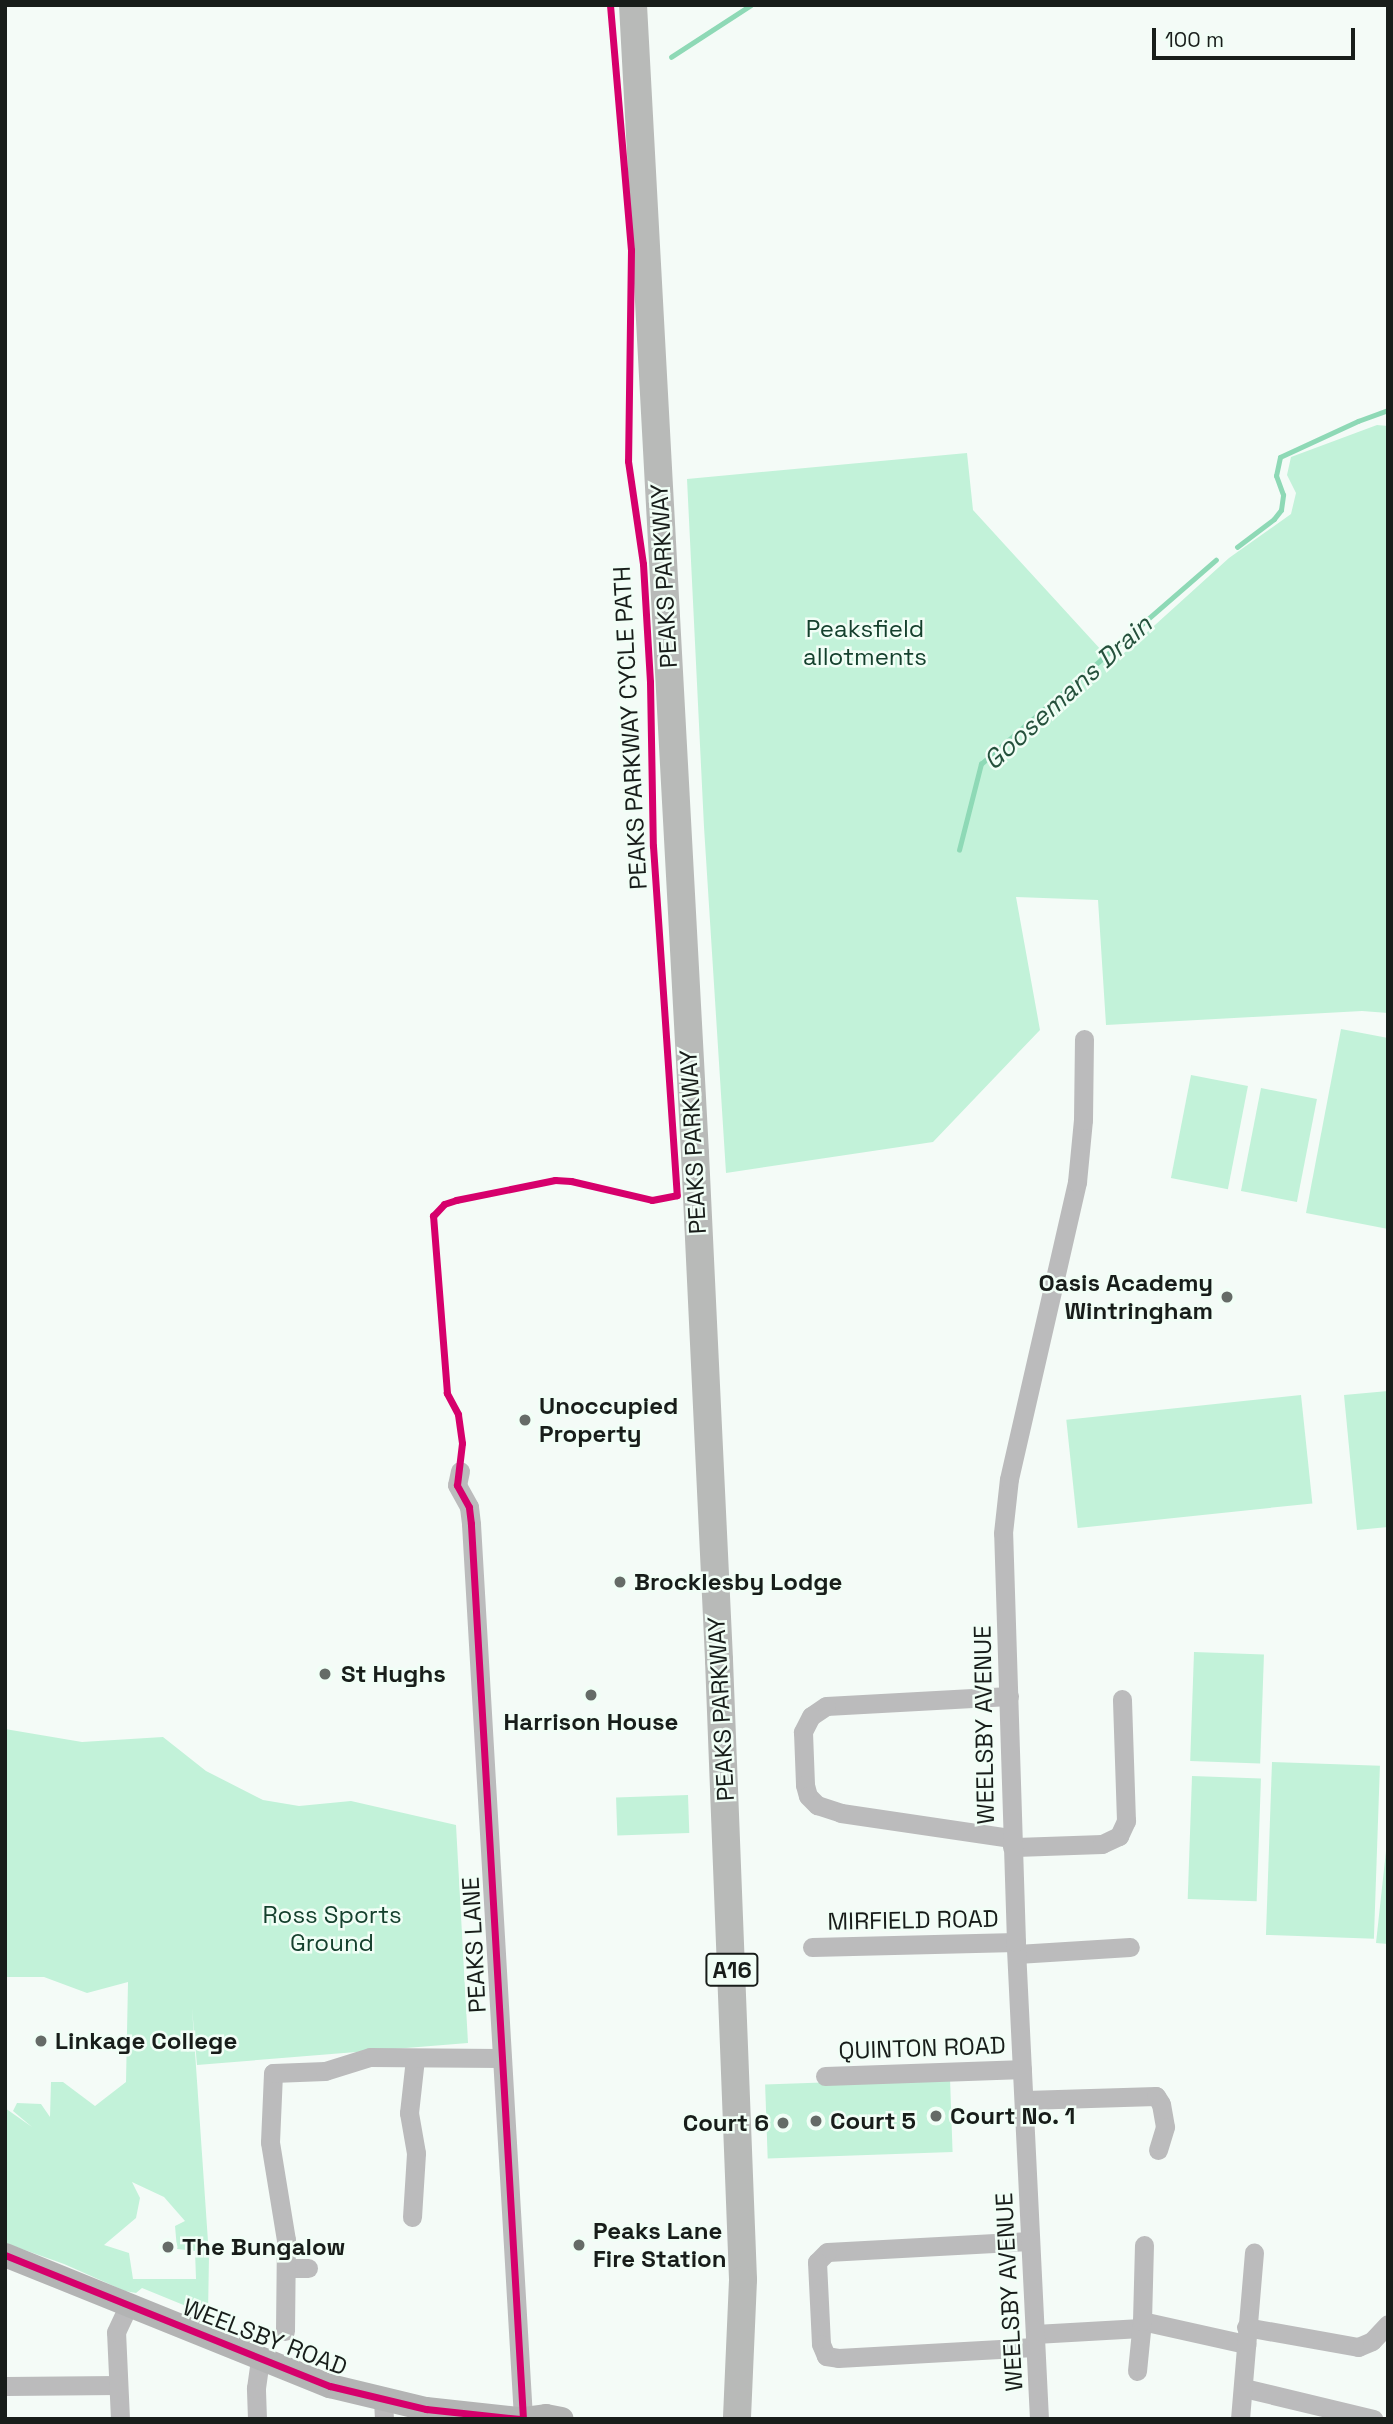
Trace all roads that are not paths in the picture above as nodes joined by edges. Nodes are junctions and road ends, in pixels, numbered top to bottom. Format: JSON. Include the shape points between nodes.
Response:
{"nodes":[{"id":1,"x":633,"y":5,"type":"edge"},
{"id":2,"x":1084,"y":1039,"type":"dead end"},
{"id":3,"x":460,"y":1471,"type":"dead end"},
{"id":4,"x":1009,"y":1696,"type":"junction"},
{"id":5,"x":1122,"y":1699,"type":"dead end"},
{"id":6,"x":1012,"y":1843,"type":"junction"},
{"id":7,"x":812,"y":1947,"type":"dead end"},
{"id":8,"x":1130,"y":1947,"type":"dead end"},
{"id":9,"x":1016,"y":1948,"type":"junction"},
{"id":10,"x":500,"y":2058,"type":"junction"},
{"id":11,"x":415,"y":2059,"type":"junction"},
{"id":12,"x":1022,"y":2069,"type":"junction"},
{"id":13,"x":825,"y":2076,"type":"dead end"},
{"id":14,"x":1025,"y":2100,"type":"junction"},
{"id":15,"x":1158,"y":2150,"type":"dead end"},
{"id":16,"x":412,"y":2217,"type":"dead end"},
{"id":17,"x":1030,"y":2241,"type":"junction"},
{"id":18,"x":1144,"y":2245,"type":"dead end"},
{"id":19,"x":1254,"y":2253,"type":"dead end"},
{"id":20,"x":5,"y":2255,"type":"edge"},
{"id":21,"x":287,"y":2268,"type":"junction"},
{"id":22,"x":308,"y":2268,"type":"dead end"},
{"id":23,"x":743,"y":2280,"type":"junction"},
{"id":24,"x":130,"y":2304,"type":"junction"},
{"id":25,"x":1388,"y":2324,"type":"edge"},
{"id":26,"x":1142,"y":2325,"type":"junction"},
{"id":27,"x":285,"y":2331,"type":"dead end"},
{"id":28,"x":1246,"y":2336,"type":"junction"},
{"id":29,"x":1035,"y":2341,"type":"junction"},
{"id":30,"x":260,"y":2360,"type":"junction"},
{"id":31,"x":1137,"y":2371,"type":"dead end"},
{"id":32,"x":118,"y":2385,"type":"junction"},
{"id":33,"x":5,"y":2386,"type":"edge"},
{"id":34,"x":1244,"y":2388,"type":"junction"},
{"id":35,"x":384,"y":2409,"type":"edge"},
{"id":36,"x":120,"y":2419,"type":"edge"},
{"id":37,"x":257,"y":2419,"type":"edge"},
{"id":38,"x":523,"y":2419,"type":"edge"},
{"id":39,"x":562,"y":2419,"type":"edge"},
{"id":40,"x":737,"y":2419,"type":"edge"},
{"id":41,"x":757,"y":2419,"type":"edge"},
{"id":42,"x":1039,"y":2419,"type":"edge"},
{"id":43,"x":1240,"y":2419,"type":"edge"},
{"id":44,"x":1373,"y":2419,"type":"edge"}],
"edges":[{"from":1,"to":23,"type":"highway","name":"PEAKS PARKWAY","number":"A16","via":[[695,1154]]},
{"from":2,"to":4,"type":"street","name":"WEELSBY AVENUE","via":[[1077,1182],[1009,1479],[1003,1533]]},
{"from":3,"to":10,"type":"street","name":"PEAKS LANE","via":[[457,1485],[469,1507],[471,1524]]},
{"from":4,"to":6,"type":"street","name":"WEELSBY AVENUE"},
{"from":4,"to":6,"type":"street","via":[[827,1706],[811,1716],[803,1732],[808,1796],[817,1805]]},
{"from":5,"to":6,"type":"street","via":[[1126,1821],[1119,1836],[1102,1844]]},
{"from":6,"to":9,"type":"street","name":"WEELSBY AVENUE"},
{"from":7,"to":9,"type":"street","name":"MIRFIELD ROAD"},
{"from":8,"to":9,"type":"street","name":"MIRFIELD ROAD"},
{"from":9,"to":12,"type":"street","name":"WEELSBY AVENUE"},
{"from":10,"to":11,"type":"street"},
{"from":10,"to":38,"type":"street","name":"PEAKS LANE"},
{"from":11,"to":16,"type":"street","via":[[409,2113],[416,2153]]},
{"from":11,"to":21,"type":"street","via":[[370,2057],[325,2071],[273,2073],[270,2142],[282,2199]]},
{"from":12,"to":13,"type":"street","name":"QUINTON ROAD"},
{"from":12,"to":14,"type":"street","name":"WEELSBY AVENUE"},
{"from":14,"to":15,"type":"street","via":[[1156,2095],[1165,2127]]},
{"from":14,"to":17,"type":"street","name":"WEELSBY AVENUE"},
{"from":17,"to":29,"type":"street","name":"WEELSBY AVENUE"},
{"from":17,"to":29,"type":"street","via":[[827,2252],[817,2262],[818,2289],[821,2344],[826,2356]]},
{"from":18,"to":26,"type":"street"},
{"from":19,"to":28,"type":"street"},
{"from":20,"to":24,"type":"main road","name":"WEELSBY ROAD"},
{"from":21,"to":22,"type":"street"},
{"from":21,"to":27,"type":"street"},
{"from":23,"to":40,"type":"highway","name":"PEAKS PARKWAY","number":"A16"},
{"from":23,"to":41,"type":"highway","name":"PEAKS PARKWAY","number":"A16"},
{"from":24,"to":30,"type":"main road","name":"WEELSBY ROAD"},
{"from":24,"to":32,"type":"street","via":[[116,2332]]},
{"from":25,"to":28,"type":"street","via":[[1373,2341],[1358,2347]]},
{"from":26,"to":28,"type":"street"},
{"from":26,"to":29,"type":"street"},
{"from":26,"to":31,"type":"street"},
{"from":28,"to":34,"type":"street"},
{"from":29,"to":42,"type":"street","name":"WEELSBY AVENUE"},
{"from":30,"to":35,"type":"main road","name":"WEELSBY ROAD"},
{"from":30,"to":37,"type":"street"},
{"from":32,"to":33,"type":"street"},
{"from":32,"to":36,"type":"street"},
{"from":34,"to":43,"type":"street"},
{"from":34,"to":44,"type":"street"},
{"from":35,"to":38,"type":"main road","name":"WEELSBY ROAD"},
{"from":38,"to":39,"type":"main road","name":"WEELSBY ROAD"}]}
